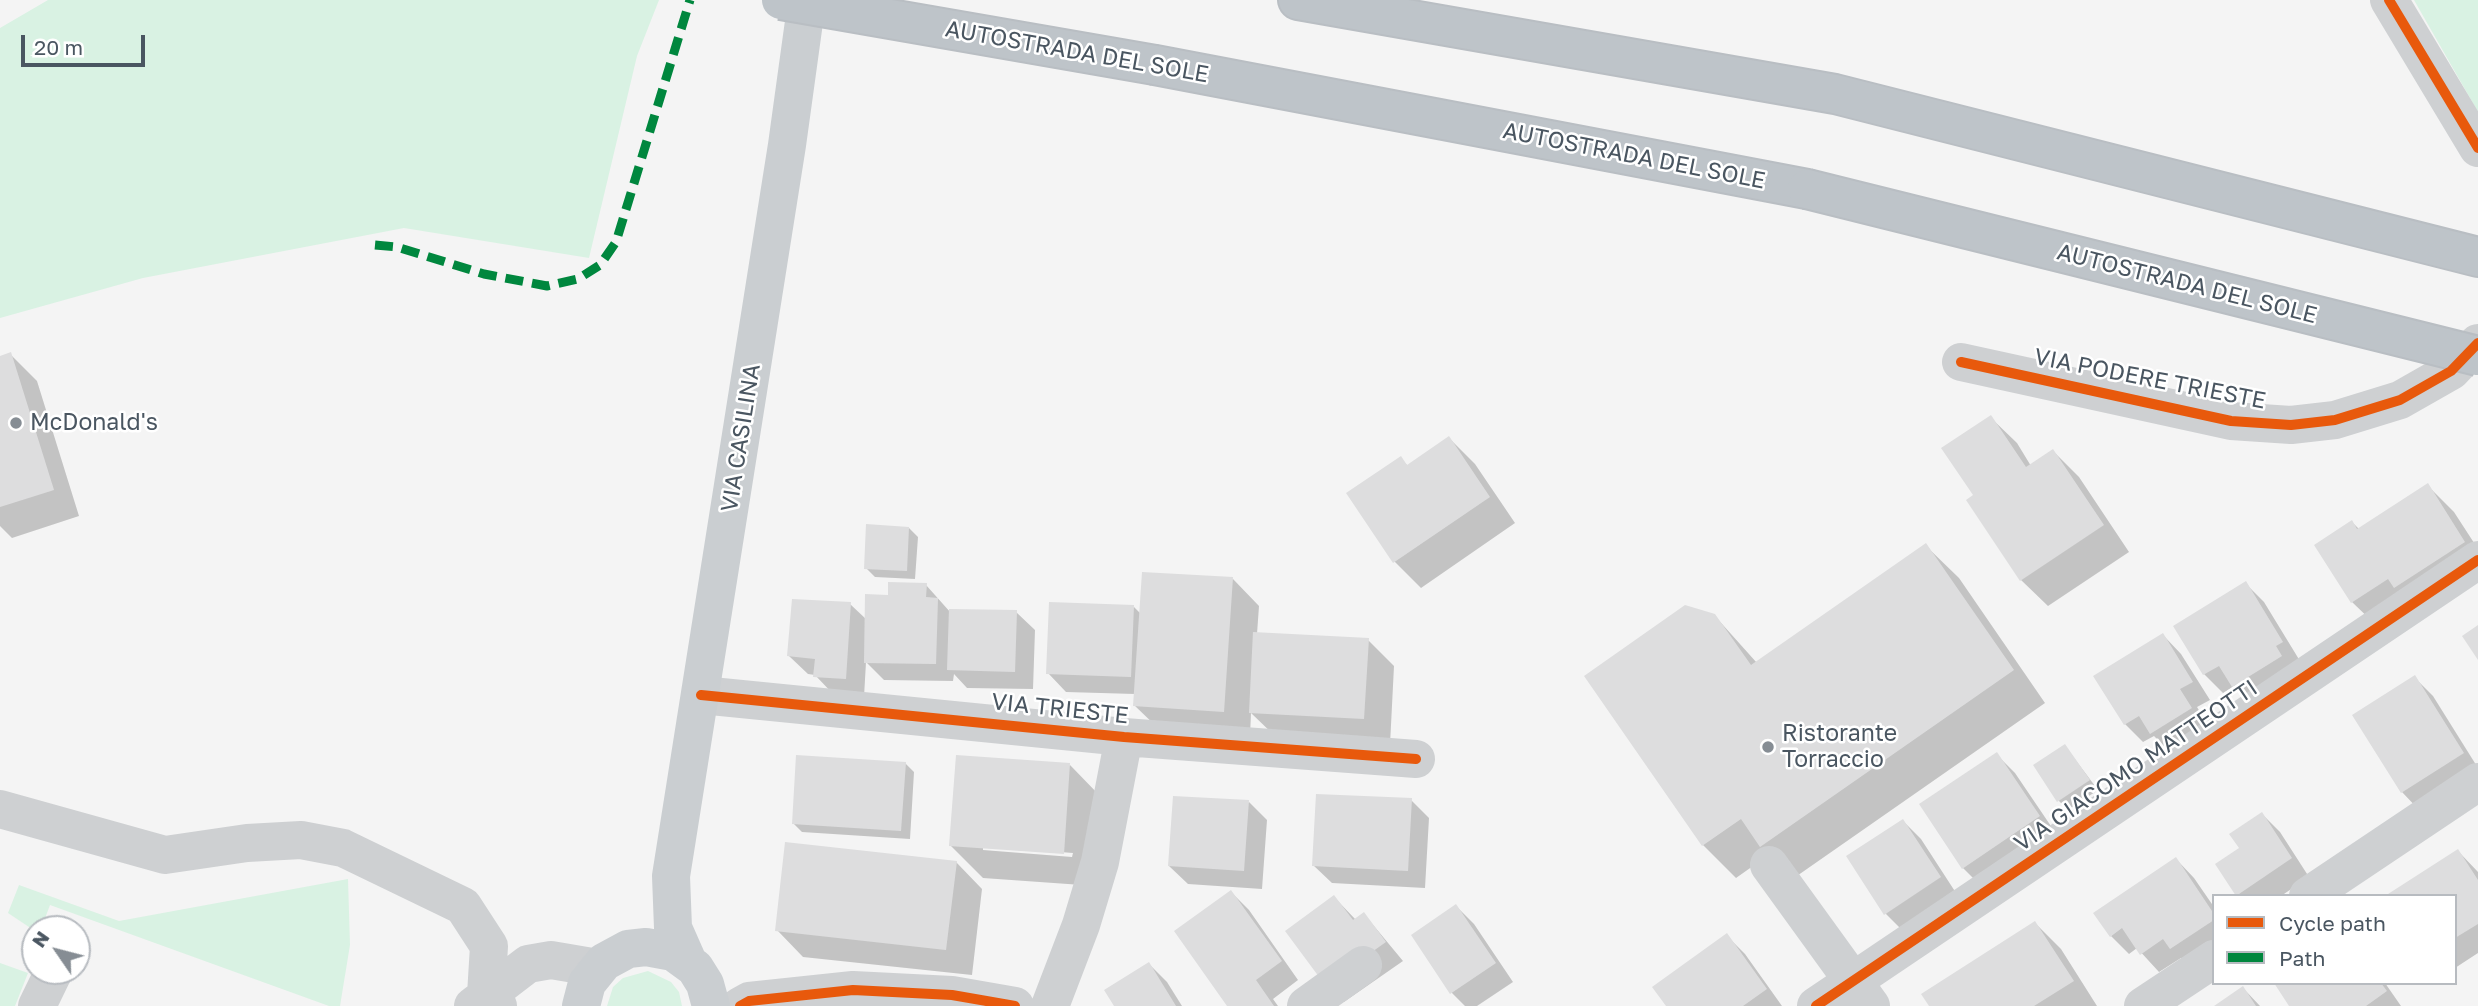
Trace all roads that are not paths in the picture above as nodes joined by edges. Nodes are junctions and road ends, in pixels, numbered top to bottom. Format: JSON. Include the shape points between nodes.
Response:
{"nodes":[{"id":1,"x":781,"y":0,"type":"edge"},
{"id":2,"x":807,"y":0,"type":"edge"},
{"id":3,"x":1298,"y":0,"type":"edge"},
{"id":4,"x":2389,"y":0,"type":"edge"},
{"id":5,"x":2478,"y":148,"type":"edge"},
{"id":6,"x":2478,"y":257,"type":"edge"},
{"id":7,"x":2478,"y":343,"type":"edge"},
{"id":8,"x":2478,"y":356,"type":"edge"},
{"id":9,"x":1961,"y":362,"type":"dead end"},
{"id":10,"x":2478,"y":560,"type":"edge"},
{"id":11,"x":701,"y":695,"type":"junction"},
{"id":12,"x":1124,"y":737,"type":"junction"},
{"id":13,"x":1416,"y":759,"type":"dead end"},
{"id":14,"x":2478,"y":782,"type":"edge"},
{"id":15,"x":0,"y":809,"type":"edge"},
{"id":16,"x":1769,"y":865,"type":"dead end"},
{"id":17,"x":671,"y":876,"type":"junction"},
{"id":18,"x":2311,"y":894,"type":"edge"},
{"id":19,"x":2212,"y":959,"type":"edge"},
{"id":20,"x":605,"y":963,"type":"junction"},
{"id":21,"x":691,"y":965,"type":"junction"},
{"id":22,"x":1363,"y":965,"type":"dead end"},
{"id":23,"x":47,"y":985,"type":"edge"},
{"id":24,"x":1862,"y":993,"type":"edge"},
{"id":25,"x":486,"y":1002,"type":"edge"},
{"id":26,"x":744,"y":1004,"type":"edge"},
{"id":27,"x":37,"y":1006,"type":"edge"},
{"id":28,"x":581,"y":1006,"type":"edge"},
{"id":29,"x":711,"y":1006,"type":"edge"},
{"id":30,"x":1015,"y":1006,"type":"edge"},
{"id":31,"x":1050,"y":1006,"type":"edge"},
{"id":32,"x":1306,"y":1006,"type":"edge"},
{"id":33,"x":1816,"y":1006,"type":"edge"},
{"id":34,"x":2143,"y":1006,"type":"edge"}],
"edges":[{"from":1,"to":8,"type":"highway","name":"AUTOSTRADA DEL SOLE","bridge":true,"via":[[1155,65],[1807,189]]},
{"from":2,"to":11,"type":"main road","name":"VIA CASILINA"},
{"from":3,"to":6,"type":"highway","via":[[1835,94]]},
{"from":4,"to":5,"type":"street"},
{"from":7,"to":9,"type":"street","name":"VIA PODERE TRIESTE","via":[[2451,371],[2400,400],[2335,420],[2272,425],[2217,418]]},
{"from":10,"to":24,"type":"street","name":"VIA GIACOMO MATTEOTTI"},
{"from":11,"to":12,"type":"street","name":"VIA TRIESTE"},
{"from":11,"to":17,"type":"main road","name":"VIA CASILINA"},
{"from":12,"to":13,"type":"street","name":"VIA TRIESTE"},
{"from":12,"to":31,"type":"street","name":"VIA TRIESTE","via":[[1100,862]]},
{"from":14,"to":18,"type":"street"},
{"from":15,"to":25,"type":"street","via":[[165,855],[301,840],[342,848],[463,906],[489,946]]},
{"from":16,"to":24,"type":"street"},
{"from":17,"to":20,"type":"main road","name":"VIA CASILINA","via":[[651,921]]},
{"from":17,"to":21,"type":"main road","name":"VIA CASILINA","via":[[673,928],[678,947]]},
{"from":19,"to":34,"type":"street"},
{"from":20,"to":21,"type":"main road","via":[[628,949],[655,948],[673,952]]},
{"from":20,"to":25,"type":"street","via":[[551,960],[528,964]]},
{"from":20,"to":28,"type":"main road","via":[[587,983]]},
{"from":21,"to":26,"type":"street"},
{"from":21,"to":29,"type":"main road","name":"VIA CASILINA","via":[[705,984]]},
{"from":22,"to":32,"type":"street"},
{"from":23,"to":27,"type":"street"},
{"from":24,"to":33,"type":"street","name":"VIA GIACOMO MATTEOTTI"},
{"from":26,"to":30,"type":"street","via":[[853,990],[952,995]]}]}
